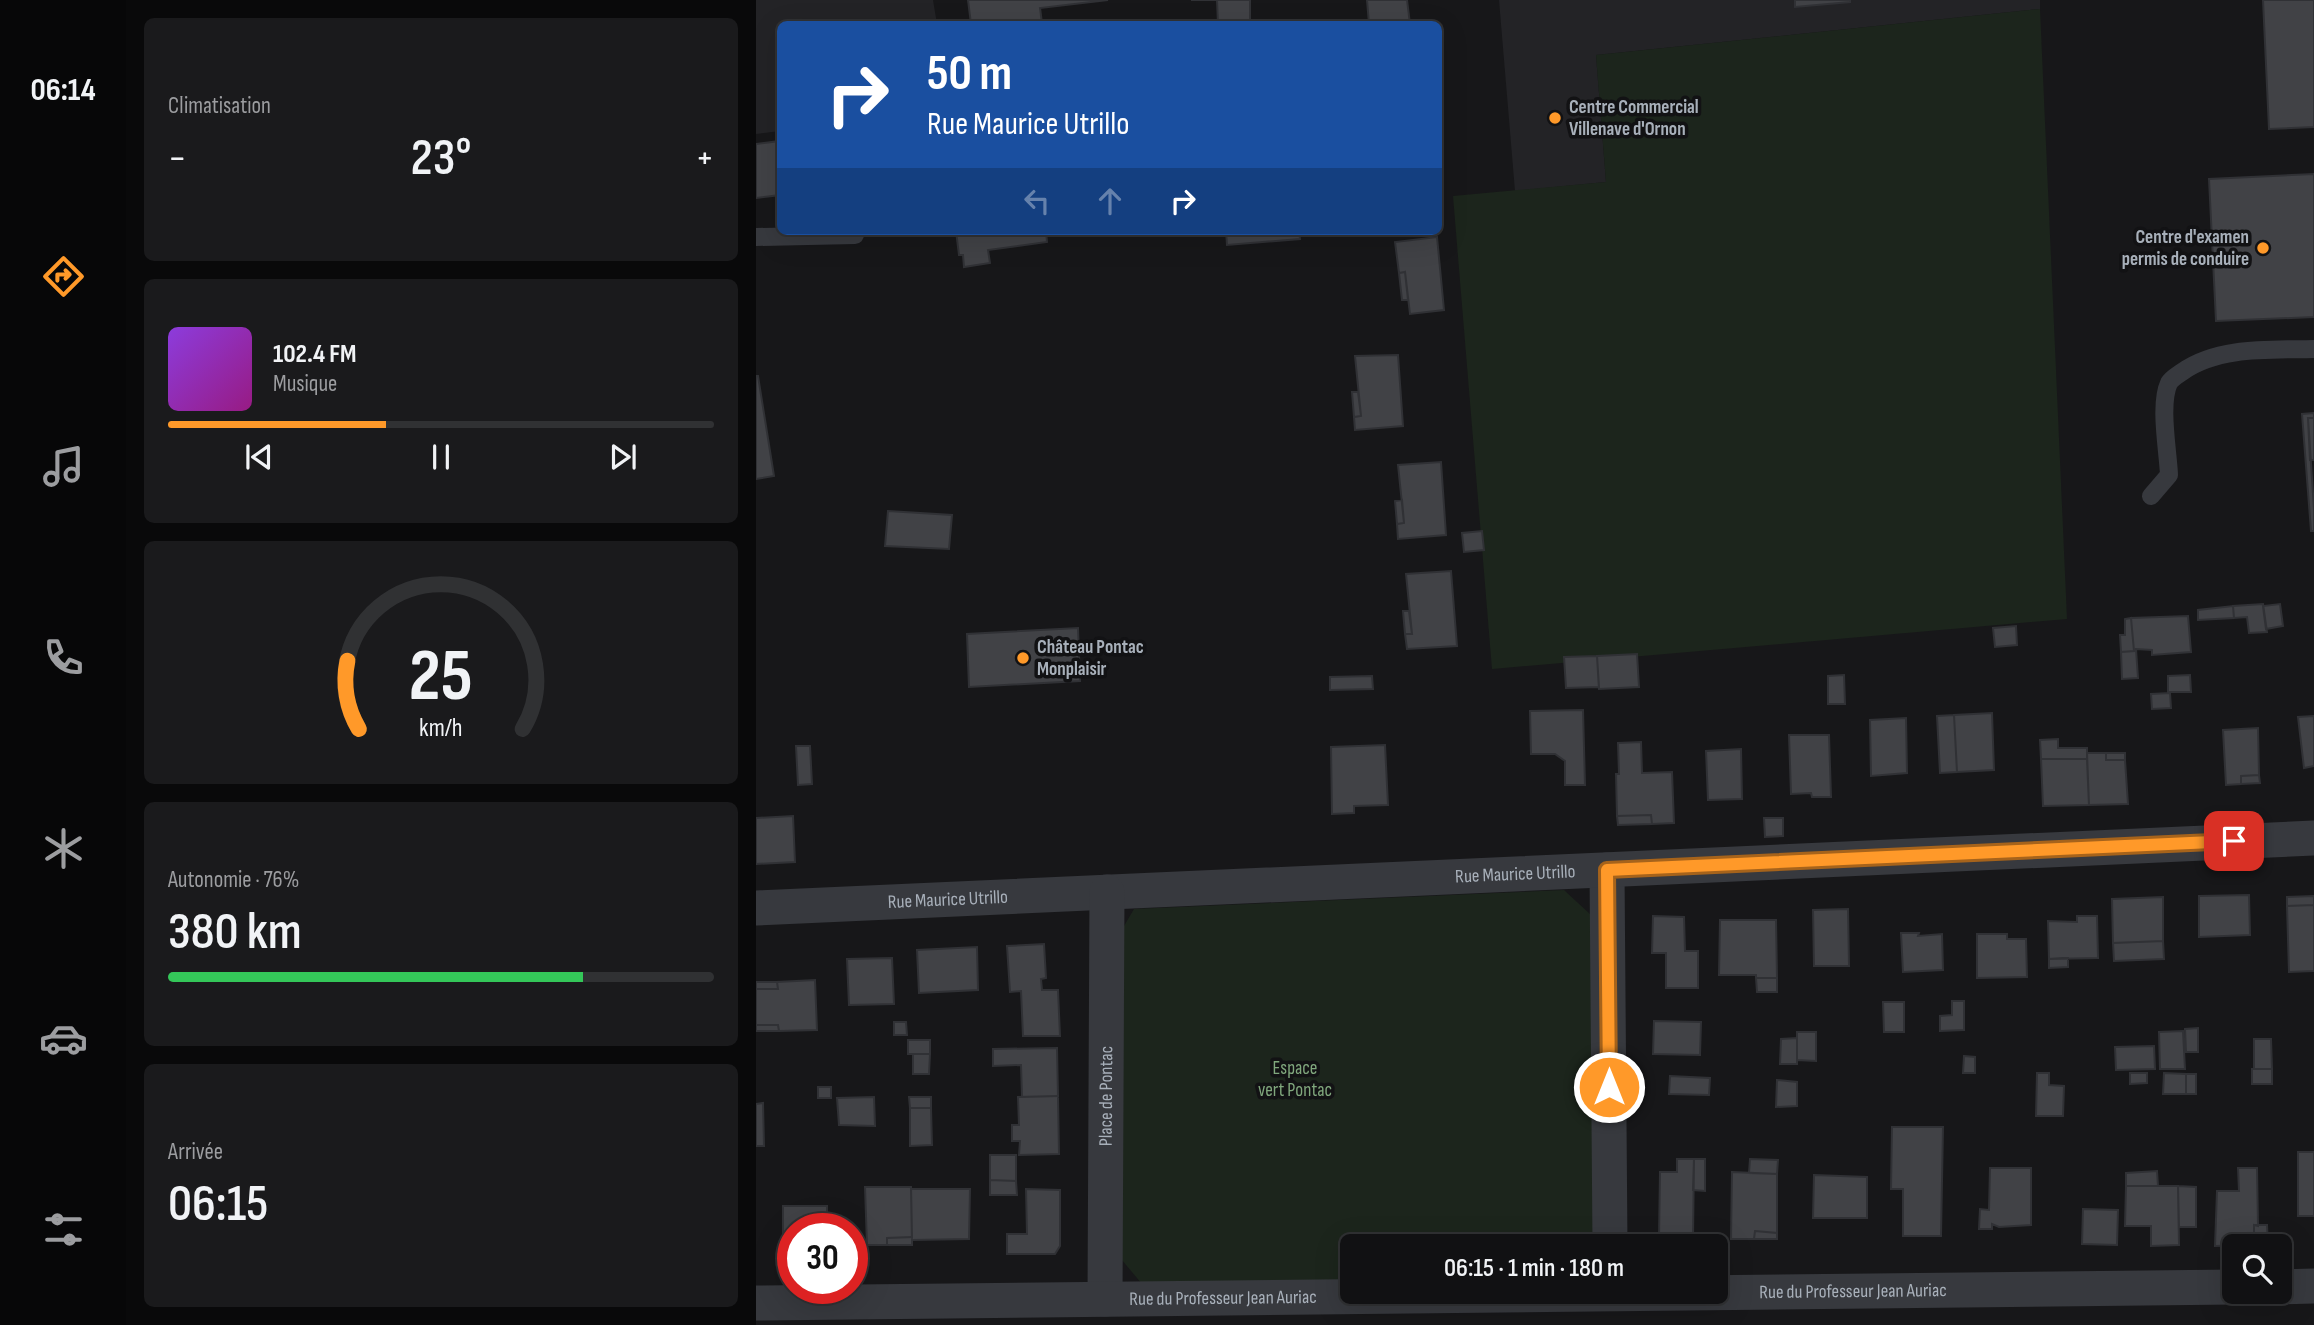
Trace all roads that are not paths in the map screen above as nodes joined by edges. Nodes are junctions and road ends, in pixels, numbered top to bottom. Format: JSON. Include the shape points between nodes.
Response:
{"nodes":[{"id":1,"x":855,"y":235,"type":"dead end"},
{"id":2,"x":756,"y":237,"type":"edge"},
{"id":3,"x":2314,"y":349,"type":"edge"},
{"id":4,"x":2151,"y":496,"type":"dead end"},
{"id":5,"x":2314,"y":838,"type":"edge"},
{"id":6,"x":1607,"y":870,"type":"junction"},
{"id":7,"x":1107,"y":892,"type":"junction"},
{"id":8,"x":756,"y":908,"type":"edge"},
{"id":9,"x":1610,"y":1234,"type":"edge"},
{"id":10,"x":2314,"y":1286,"type":"edge"},
{"id":11,"x":2222,"y":1287,"type":"edge"},
{"id":12,"x":2292,"y":1287,"type":"edge"},
{"id":13,"x":1728,"y":1292,"type":"edge"},
{"id":14,"x":1105,"y":1299,"type":"junction"},
{"id":15,"x":756,"y":1303,"type":"edge"},
{"id":16,"x":1469,"y":1304,"type":"edge"},
{"id":17,"x":1392,"y":1310,"type":"edge"}],
"edges":[{"from":1,"to":2,"type":"lane"},
{"from":3,"to":4,"type":"lane","via":[[2229,354],[2186,369],[2170,381],[2165,402],[2169,475]]},
{"from":5,"to":6,"type":"street","name":"Rue Maurice Utrillo"},
{"from":6,"to":7,"type":"street","name":"Rue Maurice Utrillo"},
{"from":6,"to":9,"type":"street"},
{"from":7,"to":8,"type":"street","name":"Rue Maurice Utrillo"},
{"from":7,"to":14,"type":"street","name":"Place de Pontac"},
{"from":10,"to":12,"type":"street"},
{"from":11,"to":13,"type":"street","name":"Rue du Professeur Jean Auriac"},
{"from":14,"to":15,"type":"street","name":"Rue du Professeur Jean Auriac"},
{"from":14,"to":17,"type":"street","name":"Rue du Professeur Jean Auriac"},
{"from":16,"to":17,"type":"street","name":"Rue du Professeur Jean Auriac"}]}
